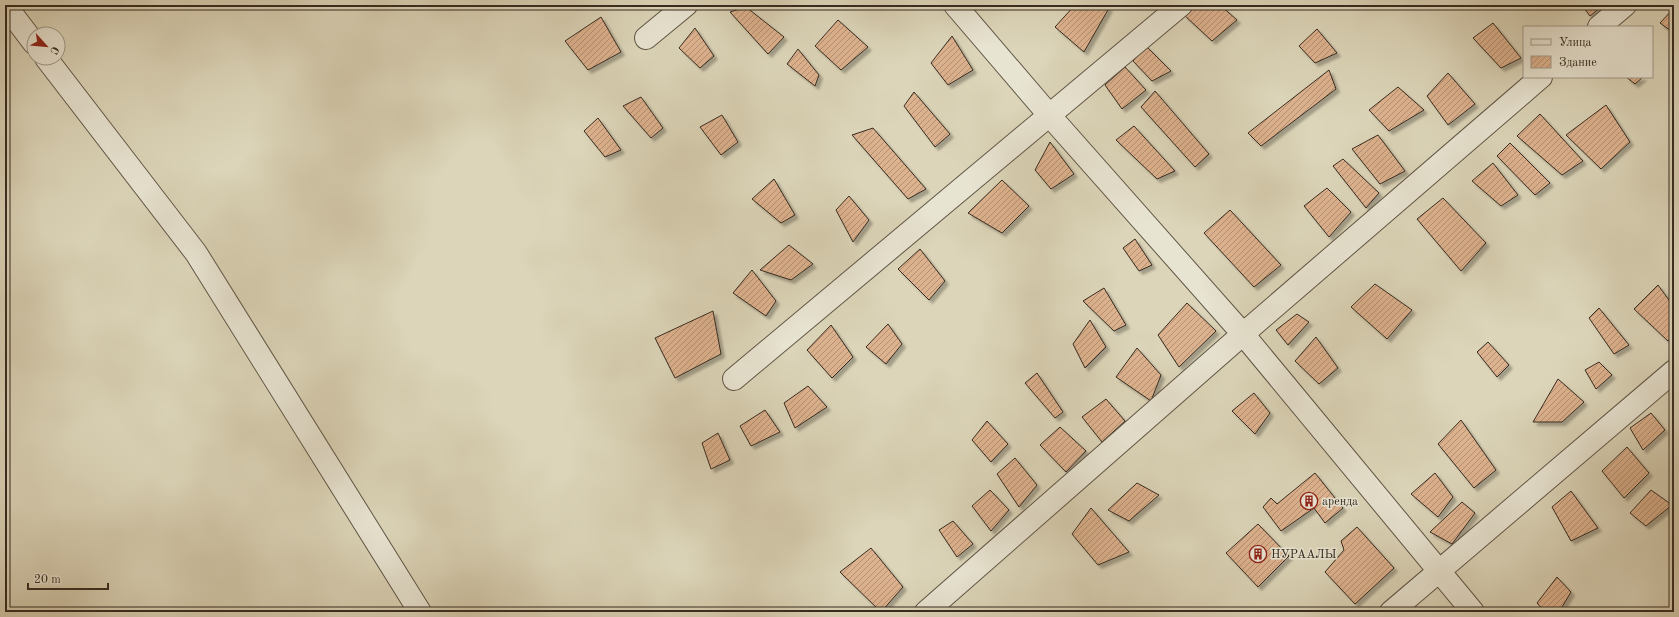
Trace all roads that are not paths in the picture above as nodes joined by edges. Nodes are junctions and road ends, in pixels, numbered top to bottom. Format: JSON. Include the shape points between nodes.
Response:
{"nodes":[{"id":1,"x":5,"y":5,"type":"edge"},
{"id":2,"x":686,"y":5,"type":"edge"},
{"id":3,"x":954,"y":5,"type":"edge"},
{"id":4,"x":1181,"y":5,"type":"edge"},
{"id":5,"x":1625,"y":5,"type":"edge"},
{"id":6,"x":1600,"y":26,"type":"edge"},
{"id":7,"x":26,"y":33,"type":"edge"},
{"id":8,"x":646,"y":38,"type":"dead end"},
{"id":9,"x":52,"y":66,"type":"edge"},
{"id":10,"x":1541,"y":78,"type":"edge"},
{"id":11,"x":1050,"y":116,"type":"junction"},
{"id":12,"x":1243,"y":334,"type":"junction"},
{"id":13,"x":1674,"y":371,"type":"edge"},
{"id":14,"x":734,"y":379,"type":"dead end"},
{"id":15,"x":1439,"y":571,"type":"junction"},
{"id":16,"x":420,"y":612,"type":"edge"},
{"id":17,"x":926,"y":612,"type":"edge"},
{"id":18,"x":1391,"y":612,"type":"edge"},
{"id":19,"x":1473,"y":612,"type":"edge"}],
"edges":[{"from":1,"to":7,"type":"street"},
{"from":2,"to":8,"type":"street"},
{"from":3,"to":11,"type":"street"},
{"from":4,"to":11,"type":"street"},
{"from":5,"to":6,"type":"street"},
{"from":9,"to":16,"type":"street","via":[[196,253]]},
{"from":10,"to":12,"type":"street"},
{"from":11,"to":12,"type":"street"},
{"from":11,"to":14,"type":"street"},
{"from":12,"to":15,"type":"street"},
{"from":12,"to":17,"type":"street"},
{"from":13,"to":15,"type":"street"},
{"from":15,"to":18,"type":"street"},
{"from":15,"to":19,"type":"street"}]}
